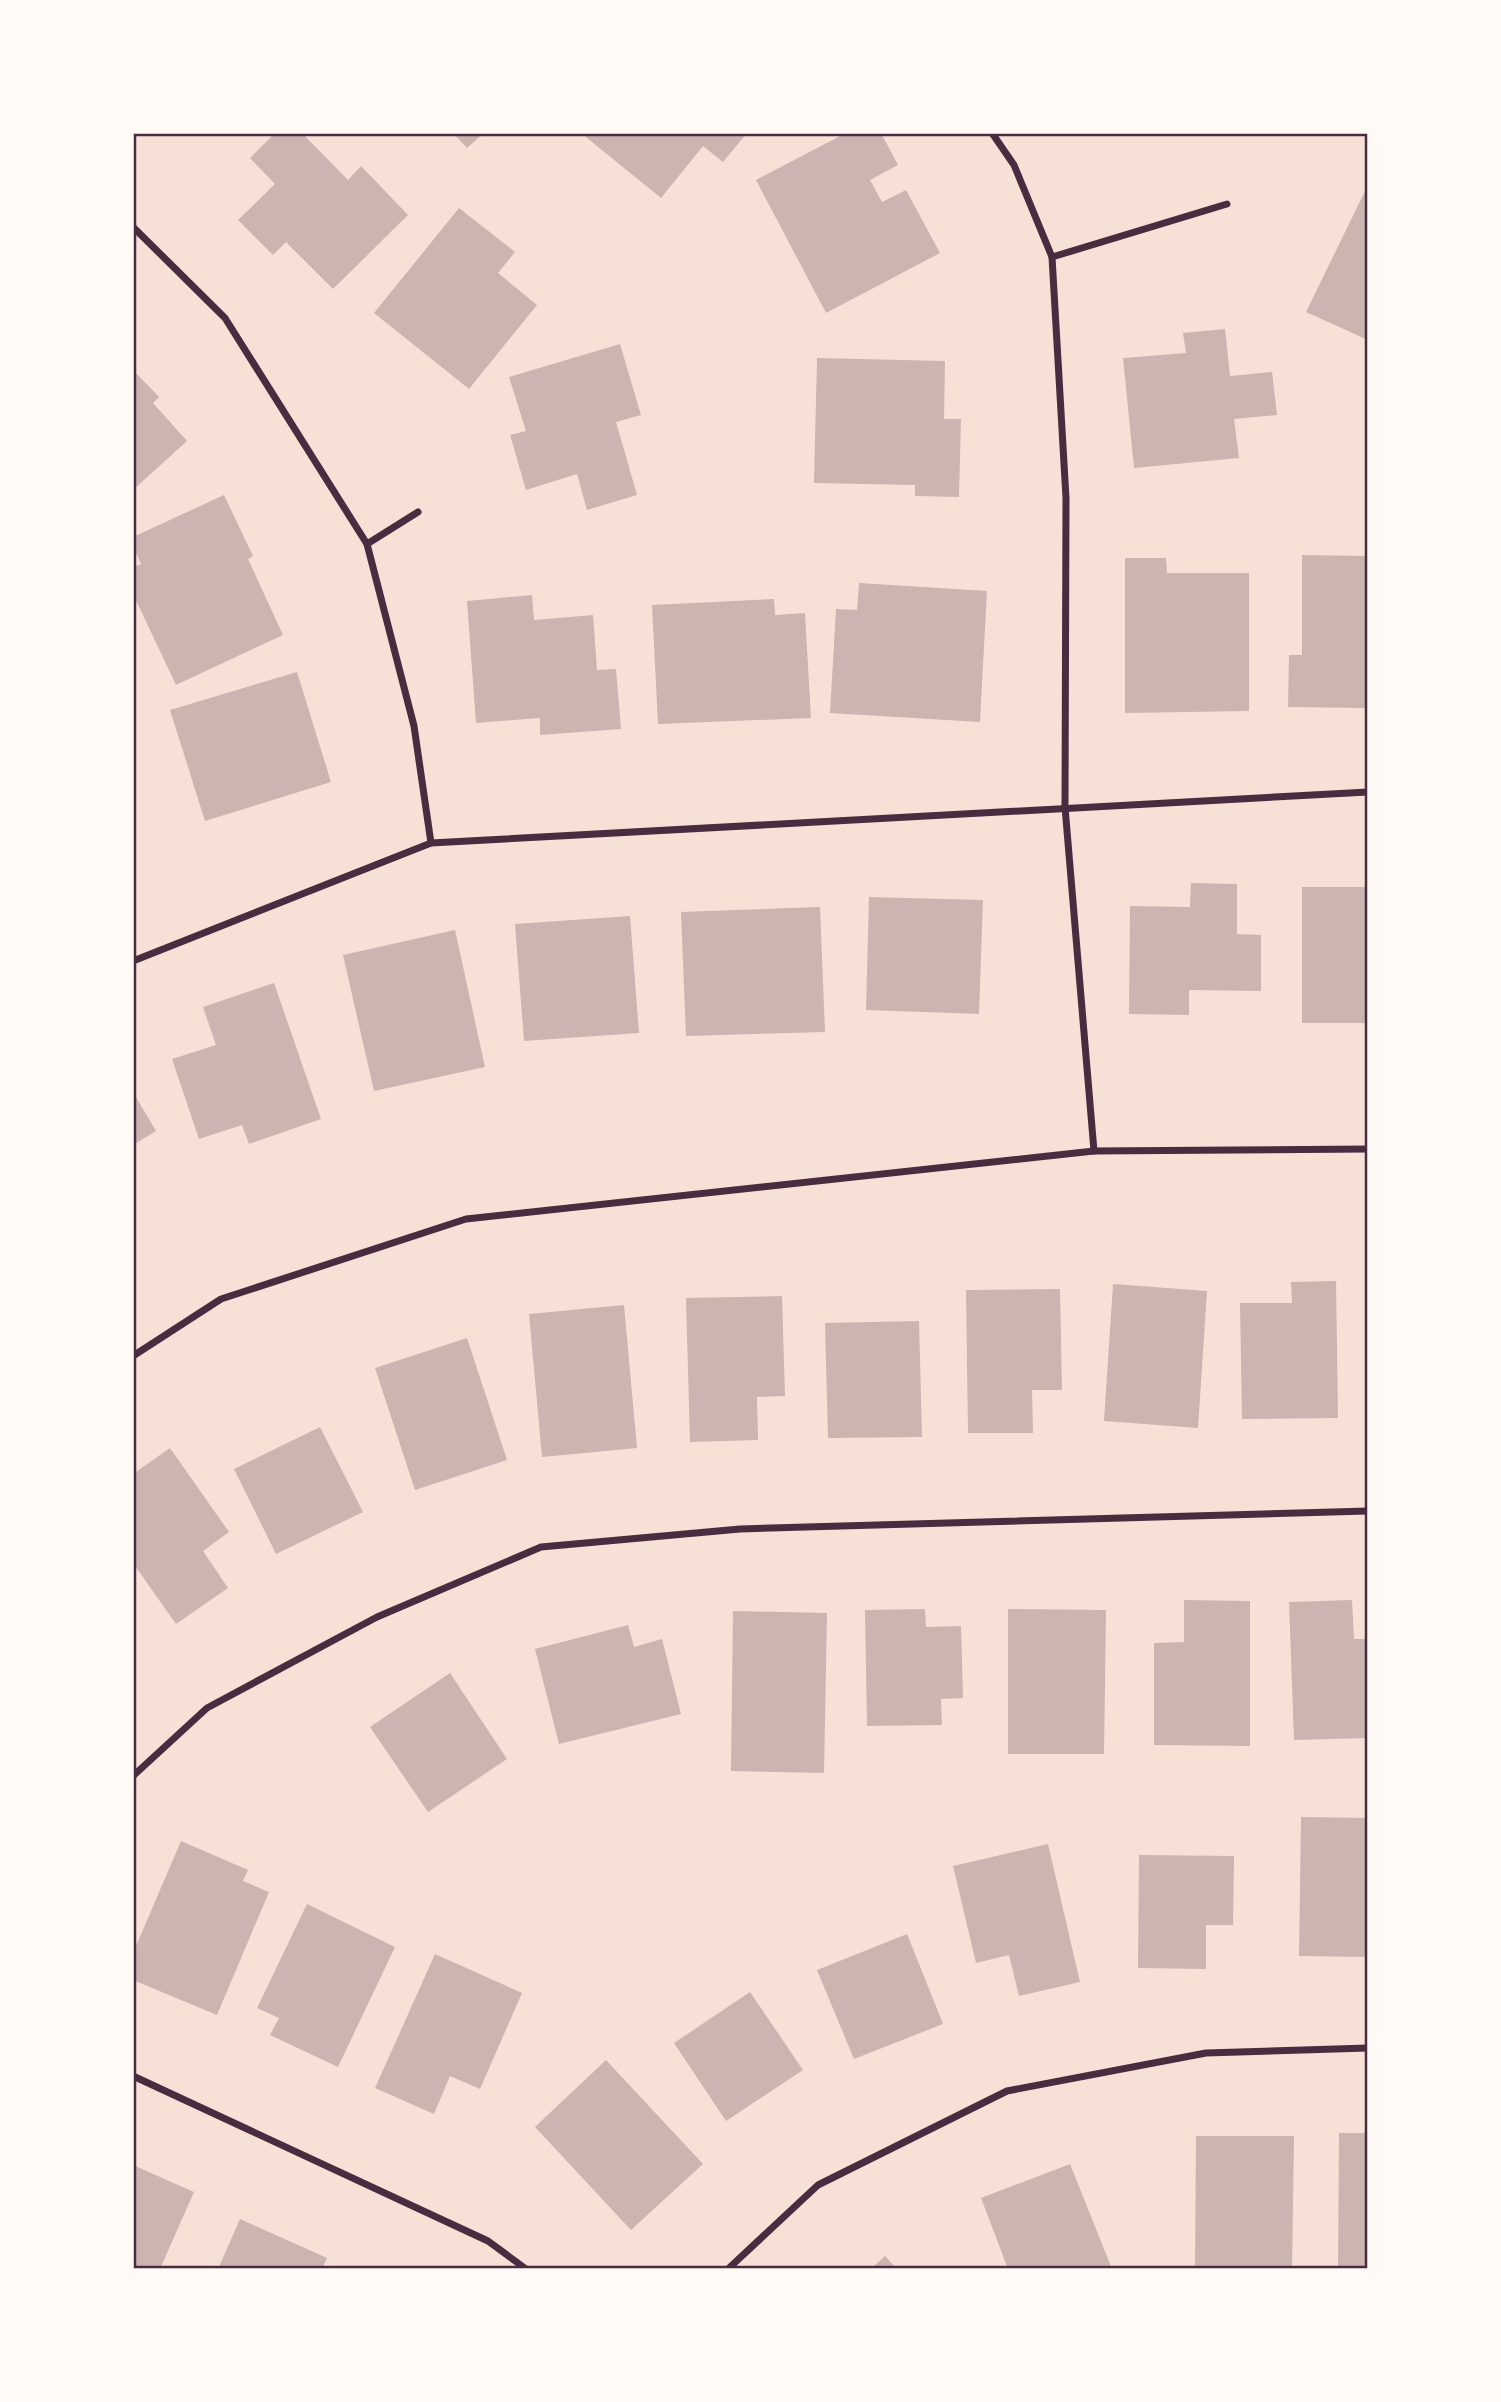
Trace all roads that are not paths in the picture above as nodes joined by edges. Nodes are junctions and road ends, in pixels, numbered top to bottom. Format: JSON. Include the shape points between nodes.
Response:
{"nodes":[{"id":1,"x":992,"y":133,"type":"edge"},
{"id":2,"x":1227,"y":204,"type":"dead end"},
{"id":3,"x":133,"y":227,"type":"edge"},
{"id":4,"x":1052,"y":257,"type":"junction"},
{"id":5,"x":418,"y":512,"type":"dead end"},
{"id":6,"x":367,"y":544,"type":"junction"},
{"id":7,"x":1368,"y":792,"type":"edge"},
{"id":8,"x":1065,"y":807,"type":"junction"},
{"id":9,"x":431,"y":842,"type":"junction"},
{"id":10,"x":133,"y":961,"type":"edge"},
{"id":11,"x":1368,"y":1149,"type":"edge"},
{"id":12,"x":1094,"y":1151,"type":"junction"},
{"id":13,"x":133,"y":1356,"type":"edge"},
{"id":14,"x":1368,"y":1511,"type":"edge"},
{"id":15,"x":133,"y":1776,"type":"edge"},
{"id":16,"x":1368,"y":2048,"type":"edge"},
{"id":17,"x":133,"y":2076,"type":"edge"},
{"id":18,"x":526,"y":2269,"type":"edge"},
{"id":19,"x":728,"y":2269,"type":"edge"}],
"edges":[{"from":1,"to":4,"type":"street","via":[[1014,165]]},
{"from":2,"to":4,"type":"street"},
{"from":3,"to":6,"type":"street","via":[[225,318]]},
{"from":4,"to":8,"type":"street","via":[[1066,498]]},
{"from":5,"to":6,"type":"street"},
{"from":6,"to":9,"type":"street","via":[[414,726]]},
{"from":7,"to":8,"type":"street"},
{"from":8,"to":9,"type":"street"},
{"from":8,"to":12,"type":"street"},
{"from":9,"to":10,"type":"street"},
{"from":11,"to":12,"type":"street"},
{"from":12,"to":13,"type":"street","via":[[466,1219],[221,1299]]},
{"from":14,"to":15,"type":"street","via":[[740,1529],[541,1547],[377,1617],[207,1708]]},
{"from":16,"to":19,"type":"street","via":[[1206,2053],[1007,2091],[818,2185]]},
{"from":17,"to":18,"type":"street","via":[[488,2241]]}]}
